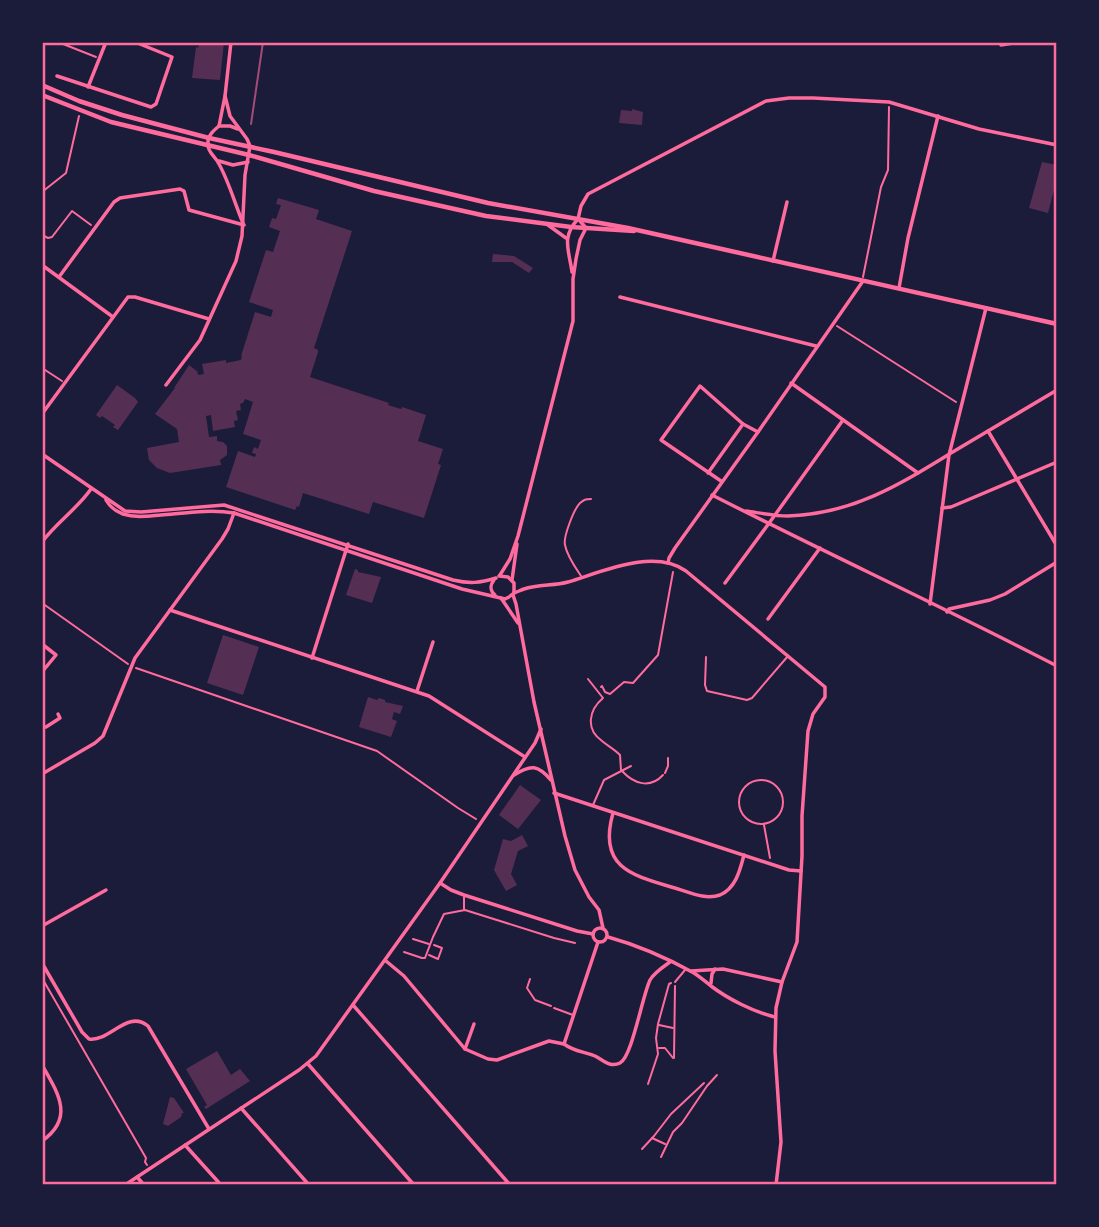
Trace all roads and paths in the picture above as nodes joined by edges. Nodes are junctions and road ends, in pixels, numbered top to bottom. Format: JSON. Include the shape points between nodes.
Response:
{"nodes":[{"id":1,"x":58,"y":42,"type":"edge"},
{"id":2,"x":106,"y":42,"type":"edge"},
{"id":3,"x":135,"y":42,"type":"edge"},
{"id":4,"x":231,"y":42,"type":"edge"},
{"id":5,"x":1020,"y":42,"type":"edge"},
{"id":6,"x":1001,"y":45,"type":"dead end"},
{"id":7,"x":100,"y":58,"type":"junction"},
{"id":8,"x":57,"y":76,"type":"dead end"},
{"id":9,"x":42,"y":85,"type":"edge"},
{"id":10,"x":88,"y":87,"type":"junction"},
{"id":11,"x":42,"y":95,"type":"edge"},
{"id":12,"x":225,"y":96,"type":"junction"},
{"id":13,"x":889,"y":102,"type":"junction"},
{"id":14,"x":79,"y":116,"type":"dead end"},
{"id":15,"x":938,"y":116,"type":"junction"},
{"id":16,"x":219,"y":126,"type":"junction"},
{"id":17,"x":240,"y":130,"type":"junction"},
{"id":18,"x":209,"y":138,"type":"junction"},
{"id":19,"x":208,"y":145,"type":"junction"},
{"id":20,"x":1057,"y":145,"type":"edge"},
{"id":21,"x":250,"y":146,"type":"junction"},
{"id":22,"x":249,"y":155,"type":"junction"},
{"id":23,"x":218,"y":161,"type":"junction"},
{"id":24,"x":247,"y":162,"type":"junction"},
{"id":25,"x":42,"y":192,"type":"edge"},
{"id":26,"x":787,"y":202,"type":"dead end"},
{"id":27,"x":578,"y":219,"type":"junction"},
{"id":28,"x":544,"y":222,"type":"junction"},
{"id":29,"x":244,"y":225,"type":"junction"},
{"id":30,"x":571,"y":226,"type":"junction"},
{"id":31,"x":94,"y":228,"type":"junction"},
{"id":32,"x":586,"y":228,"type":"junction"},
{"id":33,"x":639,"y":231,"type":"junction"},
{"id":34,"x":42,"y":235,"type":"edge"},
{"id":35,"x":566,"y":238,"type":"junction"},
{"id":36,"x":773,"y":261,"type":"junction"},
{"id":37,"x":42,"y":265,"type":"edge"},
{"id":38,"x":59,"y":277,"type":"junction"},
{"id":39,"x":573,"y":279,"type":"junction"},
{"id":40,"x":863,"y":281,"type":"junction"},
{"id":41,"x":899,"y":289,"type":"junction"},
{"id":42,"x":620,"y":297,"type":"dead end"},
{"id":43,"x":986,"y":308,"type":"junction"},
{"id":44,"x":113,"y":317,"type":"junction"},
{"id":45,"x":209,"y":319,"type":"junction"},
{"id":46,"x":834,"y":323,"type":"junction"},
{"id":47,"x":1057,"y":324,"type":"edge"},
{"id":48,"x":816,"y":346,"type":"junction"},
{"id":49,"x":42,"y":368,"type":"edge"},
{"id":50,"x":64,"y":383,"type":"junction"},
{"id":51,"x":791,"y":383,"type":"junction"},
{"id":52,"x":166,"y":385,"type":"dead end"},
{"id":53,"x":1057,"y":390,"type":"edge"},
{"id":54,"x":961,"y":405,"type":"junction"},
{"id":55,"x":42,"y":414,"type":"edge"},
{"id":56,"x":843,"y":419,"type":"junction"},
{"id":57,"x":743,"y":424,"type":"junction"},
{"id":58,"x":988,"y":431,"type":"junction"},
{"id":59,"x":758,"y":432,"type":"junction"},
{"id":60,"x":42,"y":454,"type":"edge"},
{"id":61,"x":948,"y":455,"type":"junction"},
{"id":62,"x":1057,"y":462,"type":"edge"},
{"id":63,"x":708,"y":472,"type":"junction"},
{"id":64,"x":919,"y":474,"type":"junction"},
{"id":65,"x":1017,"y":479,"type":"junction"},
{"id":66,"x":721,"y":481,"type":"junction"},
{"id":67,"x":91,"y":489,"type":"junction"},
{"id":68,"x":712,"y":495,"type":"junction"},
{"id":69,"x":591,"y":499,"type":"dead end"},
{"id":70,"x":941,"y":508,"type":"junction"},
{"id":71,"x":234,"y":510,"type":"junction"},
{"id":72,"x":744,"y":511,"type":"junction"},
{"id":73,"x":775,"y":515,"type":"junction"},
{"id":74,"x":768,"y":524,"type":"junction"},
{"id":75,"x":518,"y":536,"type":"junction"},
{"id":76,"x":42,"y":542,"type":"edge"},
{"id":77,"x":348,"y":544,"type":"junction"},
{"id":78,"x":1057,"y":546,"type":"edge"},
{"id":79,"x":820,"y":548,"type":"junction"},
{"id":80,"x":346,"y":551,"type":"junction"},
{"id":81,"x":1057,"y":562,"type":"edge"},
{"id":82,"x":668,"y":563,"type":"junction"},
{"id":83,"x":673,"y":572,"type":"dead end"},
{"id":84,"x":498,"y":577,"type":"junction"},
{"id":85,"x":582,"y":577,"type":"junction"},
{"id":86,"x":513,"y":581,"type":"junction"},
{"id":87,"x":725,"y":583,"type":"dead end"},
{"id":88,"x":533,"y":587,"type":"junction"},
{"id":89,"x":513,"y":594,"type":"junction"},
{"id":90,"x":495,"y":596,"type":"junction"},
{"id":91,"x":501,"y":598,"type":"junction"},
{"id":92,"x":42,"y":603,"type":"edge"},
{"id":93,"x":930,"y":604,"type":"junction"},
{"id":94,"x":170,"y":610,"type":"junction"},
{"id":95,"x":947,"y":612,"type":"junction"},
{"id":96,"x":768,"y":619,"type":"dead end"},
{"id":97,"x":519,"y":625,"type":"junction"},
{"id":98,"x":433,"y":642,"type":"dead end"},
{"id":99,"x":42,"y":644,"type":"edge"},
{"id":100,"x":789,"y":656,"type":"junction"},
{"id":101,"x":706,"y":657,"type":"dead end"},
{"id":102,"x":312,"y":658,"type":"junction"},
{"id":103,"x":1054,"y":664,"type":"edge"},
{"id":104,"x":131,"y":666,"type":"junction"},
{"id":105,"x":42,"y":673,"type":"edge"},
{"id":106,"x":589,"y":679,"type":"dead end"},
{"id":107,"x":597,"y":690,"type":"junction"},
{"id":108,"x":417,"y":691,"type":"junction"},
{"id":109,"x":60,"y":718,"type":"dead end"},
{"id":110,"x":42,"y":727,"type":"edge"},
{"id":111,"x":541,"y":729,"type":"junction"},
{"id":112,"x":525,"y":757,"type":"junction"},
{"id":113,"x":668,"y":758,"type":"dead end"},
{"id":114,"x":631,"y":766,"type":"dead end"},
{"id":115,"x":621,"y":770,"type":"junction"},
{"id":116,"x":42,"y":774,"type":"edge"},
{"id":117,"x":663,"y":775,"type":"joint"},
{"id":118,"x":512,"y":776,"type":"junction"},
{"id":119,"x":552,"y":781,"type":"junction"},
{"id":120,"x":554,"y":793,"type":"junction"},
{"id":121,"x":593,"y":806,"type":"junction"},
{"id":122,"x":613,"y":813,"type":"junction"},
{"id":123,"x":480,"y":822,"type":"junction"},
{"id":124,"x":764,"y":824,"type":"junction"},
{"id":125,"x":744,"y":855,"type":"junction"},
{"id":126,"x":771,"y":864,"type":"junction"},
{"id":127,"x":801,"y":871,"type":"junction"},
{"id":128,"x":440,"y":883,"type":"junction"},
{"id":129,"x":106,"y":890,"type":"dead end"},
{"id":130,"x":464,"y":895,"type":"junction"},
{"id":131,"x":465,"y":910,"type":"junction"},
{"id":132,"x":42,"y":926,"type":"edge"},
{"id":133,"x":603,"y":928,"type":"junction"},
{"id":134,"x":593,"y":933,"type":"junction"},
{"id":135,"x":608,"y":937,"type":"junction"},
{"id":136,"x":413,"y":939,"type":"dead end"},
{"id":137,"x":598,"y":942,"type":"junction"},
{"id":138,"x":575,"y":943,"type":"dead end"},
{"id":139,"x":430,"y":944,"type":"junction"},
{"id":140,"x":404,"y":952,"type":"dead end"},
{"id":141,"x":426,"y":954,"type":"junction"},
{"id":142,"x":385,"y":960,"type":"junction"},
{"id":143,"x":670,"y":962,"type":"junction"},
{"id":144,"x":42,"y":963,"type":"edge"},
{"id":145,"x":715,"y":969,"type":"junction"},
{"id":146,"x":688,"y":970,"type":"junction"},
{"id":147,"x":42,"y":978,"type":"edge"},
{"id":148,"x":530,"y":979,"type":"dead end"},
{"id":149,"x":676,"y":982,"type":"junction"},
{"id":150,"x":782,"y":982,"type":"junction"},
{"id":151,"x":711,"y":986,"type":"junction"},
{"id":152,"x":353,"y":1005,"type":"junction"},
{"id":153,"x":554,"y":1007,"type":"joint"},
{"id":154,"x":574,"y":1015,"type":"junction"},
{"id":155,"x":775,"y":1017,"type":"junction"},
{"id":156,"x":474,"y":1024,"type":"dead end"},
{"id":157,"x":658,"y":1024,"type":"junction"},
{"id":158,"x":673,"y":1028,"type":"junction"},
{"id":159,"x":565,"y":1044,"type":"junction"},
{"id":160,"x":657,"y":1048,"type":"junction"},
{"id":161,"x":665,"y":1048,"type":"junction"},
{"id":162,"x":673,"y":1048,"type":"junction"},
{"id":163,"x":465,"y":1049,"type":"junction"},
{"id":164,"x":308,"y":1064,"type":"junction"},
{"id":165,"x":42,"y":1065,"type":"edge"},
{"id":166,"x":717,"y":1075,"type":"dead end"},
{"id":167,"x":704,"y":1083,"type":"dead end"},
{"id":168,"x":648,"y":1084,"type":"dead end"},
{"id":169,"x":242,"y":1108,"type":"junction"},
{"id":170,"x":209,"y":1129,"type":"junction"},
{"id":171,"x":652,"y":1138,"type":"junction"},
{"id":172,"x":42,"y":1141,"type":"edge"},
{"id":173,"x":186,"y":1145,"type":"junction"},
{"id":174,"x":666,"y":1145,"type":"junction"},
{"id":175,"x":642,"y":1149,"type":"dead end"},
{"id":176,"x":660,"y":1157,"type":"dead end"},
{"id":177,"x":149,"y":1169,"type":"junction"},
{"id":178,"x":137,"y":1177,"type":"junction"},
{"id":179,"x":125,"y":1185,"type":"edge"},
{"id":180,"x":144,"y":1185,"type":"edge"},
{"id":181,"x":221,"y":1185,"type":"edge"},
{"id":182,"x":309,"y":1185,"type":"edge"},
{"id":183,"x":414,"y":1185,"type":"edge"},
{"id":184,"x":510,"y":1185,"type":"edge"},
{"id":185,"x":776,"y":1185,"type":"edge"}],
"edges":[{"from":1,"to":7,"type":"path"},
{"from":2,"to":7,"type":"street"},
{"from":3,"to":10,"type":"street","via":[[172,57],[156,104],[151,107]]},
{"from":4,"to":12,"type":"street"},
{"from":5,"to":6,"type":"street"},
{"from":7,"to":10,"type":"street"},
{"from":8,"to":10,"type":"street"},
{"from":9,"to":18,"type":"main road","via":[[96,108]]},
{"from":11,"to":19,"type":"main road","via":[[111,121]]},
{"from":12,"to":16,"type":"street"},
{"from":12,"to":17,"type":"street"},
{"from":13,"to":15,"type":"street"},
{"from":13,"to":27,"type":"street","via":[[766,101],[588,194]]},
{"from":13,"to":40,"type":"path","via":[[888,170]]},
{"from":14,"to":25,"type":"path","via":[[66,173]]},
{"from":15,"to":20,"type":"street"},
{"from":15,"to":41,"type":"street"},
{"from":16,"to":17,"type":"street"},
{"from":16,"to":18,"type":"street"},
{"from":17,"to":21,"type":"street"},
{"from":18,"to":19,"type":"street"},
{"from":18,"to":21,"type":"main road"},
{"from":19,"to":22,"type":"main road"},
{"from":19,"to":23,"type":"street"},
{"from":21,"to":22,"type":"street"},
{"from":21,"to":27,"type":"main road","via":[[488,204]]},
{"from":22,"to":24,"type":"street"},
{"from":22,"to":28,"type":"main road","via":[[374,191],[486,216]]},
{"from":23,"to":24,"type":"street"},
{"from":23,"to":29,"type":"street"},
{"from":24,"to":29,"type":"street"},
{"from":26,"to":36,"type":"street"},
{"from":27,"to":30,"type":"street"},
{"from":27,"to":32,"type":"street"},
{"from":27,"to":33,"type":"main road"},
{"from":28,"to":30,"type":"main road"},
{"from":28,"to":35,"type":"street"},
{"from":29,"to":31,"type":"street","via":[[189,210],[180,189],[120,198]]},
{"from":29,"to":45,"type":"street","via":[[236,261]]},
{"from":30,"to":32,"type":"main road"},
{"from":30,"to":35,"type":"street"},
{"from":31,"to":34,"type":"path","via":[[72,211],[52,237]]},
{"from":31,"to":38,"type":"street"},
{"from":32,"to":33,"type":"main road"},
{"from":32,"to":39,"type":"street"},
{"from":33,"to":36,"type":"main road"},
{"from":35,"to":39,"type":"street"},
{"from":36,"to":40,"type":"main road"},
{"from":37,"to":38,"type":"street"},
{"from":38,"to":44,"type":"street"},
{"from":39,"to":75,"type":"street","via":[[573,321]]},
{"from":40,"to":41,"type":"main road"},
{"from":40,"to":46,"type":"street"},
{"from":41,"to":43,"type":"main road"},
{"from":42,"to":48,"type":"street"},
{"from":43,"to":47,"type":"main road"},
{"from":43,"to":54,"type":"street"},
{"from":44,"to":45,"type":"street","via":[[131,297]]},
{"from":44,"to":50,"type":"street"},
{"from":45,"to":52,"type":"street","via":[[200,340]]},
{"from":46,"to":48,"type":"street"},
{"from":46,"to":54,"type":"path"},
{"from":48,"to":51,"type":"street"},
{"from":49,"to":50,"type":"path"},
{"from":50,"to":55,"type":"street"},
{"from":51,"to":56,"type":"street"},
{"from":51,"to":59,"type":"street"},
{"from":53,"to":58,"type":"street"},
{"from":54,"to":61,"type":"street"},
{"from":56,"to":64,"type":"street"},
{"from":56,"to":73,"type":"street"},
{"from":57,"to":59,"type":"street"},
{"from":57,"to":63,"type":"street"},
{"from":57,"to":63,"type":"street","via":[[699,386],[662,440]]},
{"from":58,"to":61,"type":"street"},
{"from":58,"to":65,"type":"street"},
{"from":59,"to":66,"type":"street"},
{"from":60,"to":67,"type":"street"},
{"from":61,"to":64,"type":"street"},
{"from":61,"to":70,"type":"street"},
{"from":62,"to":65,"type":"street"},
{"from":63,"to":66,"type":"street"},
{"from":64,"to":73,"type":"street","via":[[852,505]]},
{"from":65,"to":70,"type":"street"},
{"from":65,"to":78,"type":"street"},
{"from":66,"to":68,"type":"street"},
{"from":67,"to":71,"type":"street","via":[[113,509],[139,517]]},
{"from":67,"to":76,"type":"street"},
{"from":68,"to":72,"type":"street"},
{"from":68,"to":82,"type":"street"},
{"from":69,"to":85,"type":"lane","via":[[576,508],[564,541]]},
{"from":70,"to":93,"type":"street"},
{"from":71,"to":77,"type":"street"},
{"from":71,"to":80,"type":"street"},
{"from":71,"to":94,"type":"street","via":[[228,529]]},
{"from":72,"to":73,"type":"street"},
{"from":72,"to":74,"type":"street"},
{"from":73,"to":74,"type":"street"},
{"from":74,"to":79,"type":"street"},
{"from":74,"to":87,"type":"street"},
{"from":75,"to":84,"type":"street"},
{"from":75,"to":86,"type":"street"},
{"from":77,"to":80,"type":"street"},
{"from":77,"to":84,"type":"street","via":[[469,584]]},
{"from":79,"to":93,"type":"street"},
{"from":79,"to":96,"type":"street"},
{"from":80,"to":90,"type":"street"},
{"from":80,"to":102,"type":"street"},
{"from":81,"to":95,"type":"street","via":[[1006,594]]},
{"from":82,"to":85,"type":"street","via":[[627,564]]},
{"from":82,"to":100,"type":"street","via":[[686,571]]},
{"from":83,"to":107,"type":"path","via":[[658,655],[633,683],[624,682],[610,694],[602,686]]},
{"from":84,"to":86,"type":"street"},
{"from":84,"to":90,"type":"street","via":[[491,585]]},
{"from":85,"to":88,"type":"street"},
{"from":86,"to":88,"type":"street"},
{"from":86,"to":89,"type":"street"},
{"from":88,"to":89,"type":"street"},
{"from":89,"to":91,"type":"street"},
{"from":89,"to":97,"type":"street"},
{"from":90,"to":91,"type":"street"},
{"from":91,"to":97,"type":"street"},
{"from":92,"to":104,"type":"path"},
{"from":93,"to":95,"type":"street"},
{"from":94,"to":102,"type":"street"},
{"from":94,"to":104,"type":"street"},
{"from":95,"to":103,"type":"street"},
{"from":97,"to":111,"type":"street"},
{"from":98,"to":108,"type":"street"},
{"from":99,"to":105,"type":"street","via":[[56,655]]},
{"from":100,"to":101,"type":"lane","via":[[747,700],[707,691]]},
{"from":100,"to":127,"type":"street","via":[[827,692],[808,731]]},
{"from":102,"to":108,"type":"street"},
{"from":104,"to":116,"type":"street","via":[[101,738]]},
{"from":104,"to":123,"type":"path","via":[[377,751]]},
{"from":106,"to":107,"type":"lane"},
{"from":107,"to":115,"type":"lane","via":[[603,698],[590,717],[593,732],[620,755]]},
{"from":108,"to":112,"type":"street"},
{"from":109,"to":110,"type":"street"},
{"from":111,"to":112,"type":"street"},
{"from":111,"to":119,"type":"street"},
{"from":112,"to":118,"type":"street"},
{"from":113,"to":117,"type":"path"},
{"from":114,"to":115,"type":"lane"},
{"from":115,"to":117,"type":"lane","via":[[643,784],[656,782]]},
{"from":115,"to":121,"type":"lane","via":[[604,779]]},
{"from":118,"to":119,"type":"street","via":[[533,767]]},
{"from":118,"to":123,"type":"street"},
{"from":119,"to":120,"type":"street"},
{"from":120,"to":121,"type":"street"},
{"from":120,"to":133,"type":"street","via":[[575,870],[599,910]]},
{"from":121,"to":122,"type":"street"},
{"from":122,"to":125,"type":"street"},
{"from":122,"to":125,"type":"street","via":[[608,833],[611,850],[637,877],[711,897],[735,882]]},
{"from":123,"to":128,"type":"street"},
{"from":124,"to":124,"type":"path","via":[[778,817],[783,801],[777,786],[756,780],[743,789],[740,808],[749,821]]},
{"from":124,"to":126,"type":"path"},
{"from":125,"to":126,"type":"street"},
{"from":126,"to":127,"type":"street"},
{"from":127,"to":150,"type":"street","via":[[797,942]]},
{"from":128,"to":130,"type":"street"},
{"from":128,"to":142,"type":"street"},
{"from":129,"to":132,"type":"street"},
{"from":130,"to":131,"type":"lane"},
{"from":130,"to":134,"type":"street"},
{"from":131,"to":138,"type":"lane"},
{"from":131,"to":139,"type":"lane","via":[[444,914]]},
{"from":133,"to":134,"type":"street"},
{"from":133,"to":135,"type":"street"},
{"from":134,"to":137,"type":"street"},
{"from":135,"to":137,"type":"street"},
{"from":135,"to":143,"type":"street"},
{"from":136,"to":139,"type":"lane"},
{"from":137,"to":154,"type":"street"},
{"from":139,"to":141,"type":"lane"},
{"from":139,"to":141,"type":"path","via":[[442,948],[438,959]]},
{"from":140,"to":141,"type":"lane","via":[[422,958]]},
{"from":142,"to":152,"type":"street"},
{"from":142,"to":163,"type":"street"},
{"from":143,"to":146,"type":"street"},
{"from":143,"to":159,"type":"street","via":[[650,980],[622,1062],[610,1064]]},
{"from":144,"to":170,"type":"street","via":[[89,1039],[132,1021],[148,1026]]},
{"from":145,"to":146,"type":"street"},
{"from":145,"to":150,"type":"street"},
{"from":145,"to":151,"type":"street"},
{"from":146,"to":149,"type":"lane"},
{"from":146,"to":151,"type":"street"},
{"from":147,"to":177,"type":"path"},
{"from":148,"to":153,"type":"path","via":[[527,988],[536,1000]]},
{"from":149,"to":157,"type":"path","via":[[669,984]]},
{"from":149,"to":158,"type":"path"},
{"from":150,"to":155,"type":"street"},
{"from":151,"to":155,"type":"street"},
{"from":152,"to":164,"type":"street"},
{"from":152,"to":184,"type":"street"},
{"from":153,"to":154,"type":"lane"},
{"from":154,"to":159,"type":"street"},
{"from":155,"to":185,"type":"street","via":[[781,1142]]},
{"from":156,"to":163,"type":"street"},
{"from":157,"to":158,"type":"path"},
{"from":157,"to":160,"type":"path"},
{"from":158,"to":162,"type":"path"},
{"from":159,"to":163,"type":"street","via":[[549,1041],[496,1059]]},
{"from":160,"to":161,"type":"path"},
{"from":160,"to":168,"type":"path"},
{"from":161,"to":162,"type":"path"},
{"from":161,"to":162,"type":"path","via":[[674,1059]]},
{"from":164,"to":169,"type":"street"},
{"from":164,"to":183,"type":"street"},
{"from":165,"to":172,"type":"street","via":[[61,1108],[58,1124]]},
{"from":166,"to":174,"type":"path"},
{"from":167,"to":171,"type":"path"},
{"from":169,"to":170,"type":"street"},
{"from":169,"to":182,"type":"street"},
{"from":170,"to":173,"type":"street"},
{"from":171,"to":174,"type":"path"},
{"from":171,"to":175,"type":"path"},
{"from":173,"to":177,"type":"street"},
{"from":173,"to":181,"type":"street"},
{"from":174,"to":176,"type":"path"},
{"from":177,"to":178,"type":"street"},
{"from":178,"to":179,"type":"street"},
{"from":178,"to":180,"type":"street"}]}
